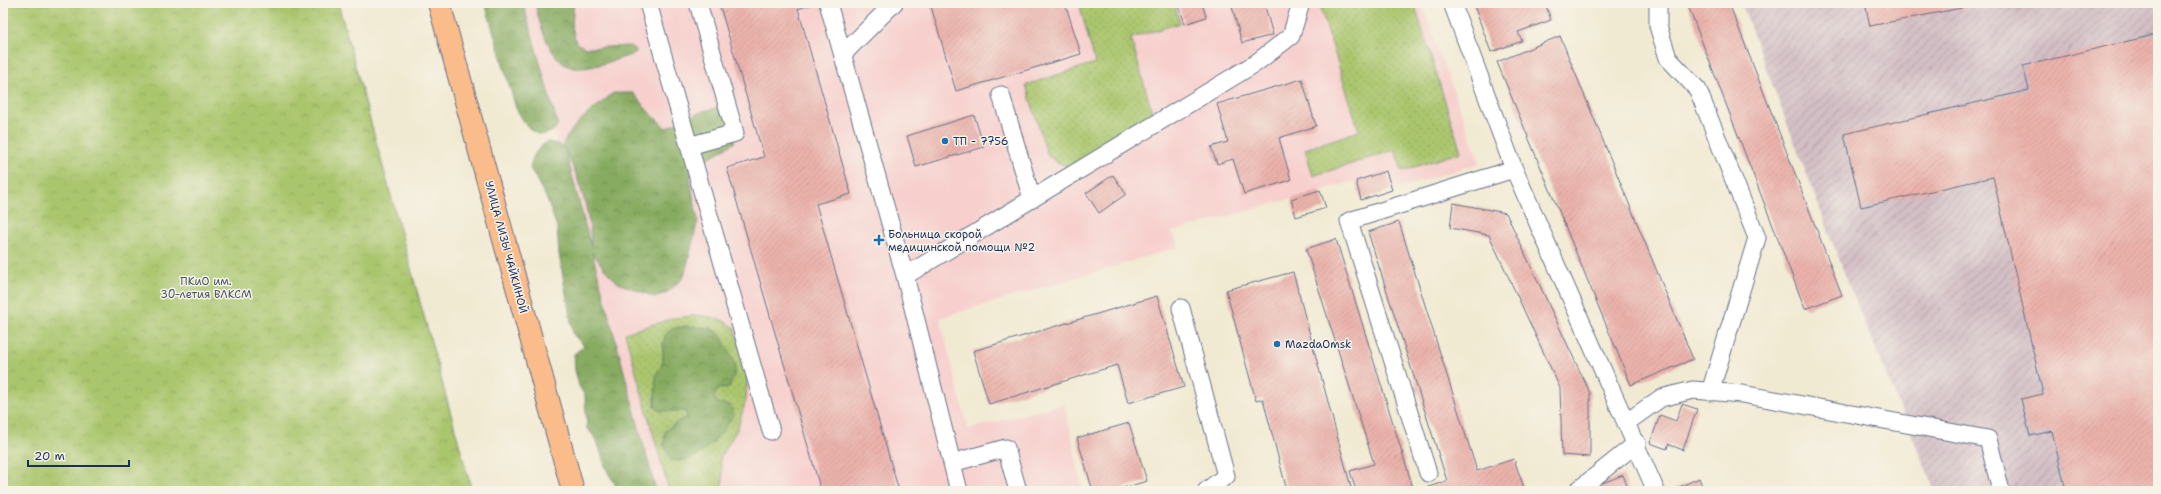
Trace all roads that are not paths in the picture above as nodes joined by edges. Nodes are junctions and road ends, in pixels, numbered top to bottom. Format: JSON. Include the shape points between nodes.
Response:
{"nodes":[{"id":1,"x":439,"y":3,"type":"edge"},
{"id":2,"x":648,"y":3,"type":"edge"},
{"id":3,"x":698,"y":3,"type":"edge"},
{"id":4,"x":828,"y":3,"type":"edge"},
{"id":5,"x":894,"y":3,"type":"edge"},
{"id":6,"x":1301,"y":3,"type":"edge"},
{"id":7,"x":1452,"y":3,"type":"edge"},
{"id":8,"x":1658,"y":3,"type":"edge"},
{"id":9,"x":843,"y":54,"type":"junction"},
{"id":10,"x":1001,"y":95,"type":"dead end"},
{"id":11,"x":689,"y":146,"type":"junction"},
{"id":12,"x":1514,"y":169,"type":"junction"},
{"id":13,"x":1032,"y":199,"type":"junction"},
{"id":14,"x":905,"y":276,"type":"junction"},
{"id":15,"x":1181,"y":308,"type":"dead end"},
{"id":16,"x":1710,"y":392,"type":"junction"},
{"id":17,"x":1627,"y":422,"type":"junction"},
{"id":18,"x":771,"y":431,"type":"dead end"},
{"id":19,"x":1637,"y":443,"type":"junction"},
{"id":20,"x":952,"y":463,"type":"junction"},
{"id":21,"x":1428,"y":473,"type":"dead end"},
{"id":22,"x":573,"y":491,"type":"edge"},
{"id":23,"x":959,"y":491,"type":"edge"},
{"id":24,"x":1018,"y":491,"type":"edge"},
{"id":25,"x":1206,"y":491,"type":"edge"},
{"id":26,"x":1577,"y":491,"type":"edge"},
{"id":27,"x":1656,"y":491,"type":"edge"},
{"id":28,"x":2001,"y":491,"type":"edge"}],
"edges":[{"from":1,"to":22,"type":"main road","name":"УЛИЦА ЛИЗЫ ЧАЙКИНОЙ"},
{"from":2,"to":11,"type":"lane"},
{"from":3,"to":11,"type":"lane","via":[[736,132]]},
{"from":4,"to":9,"type":"lane"},
{"from":5,"to":9,"type":"lane"},
{"from":6,"to":13,"type":"lane","via":[[1292,36],[1256,63]]},
{"from":7,"to":12,"type":"lane"},
{"from":8,"to":16,"type":"lane","via":[[1658,26],[1668,58],[1698,90],[1757,238]]},
{"from":9,"to":14,"type":"lane"},
{"from":10,"to":13,"type":"lane"},
{"from":11,"to":18,"type":"lane"},
{"from":12,"to":17,"type":"lane"},
{"from":12,"to":21,"type":"lane","via":[[1349,221]]},
{"from":13,"to":14,"type":"lane"},
{"from":14,"to":20,"type":"lane"},
{"from":15,"to":25,"type":"lane","via":[[1226,476]]},
{"from":16,"to":17,"type":"lane","via":[[1693,390],[1661,398]]},
{"from":16,"to":28,"type":"lane","via":[[1742,394],[1988,439]]},
{"from":17,"to":19,"type":"lane"},
{"from":19,"to":26,"type":"lane"},
{"from":19,"to":27,"type":"lane"},
{"from":20,"to":23,"type":"lane"},
{"from":20,"to":24,"type":"lane","via":[[1006,448]]}]}
